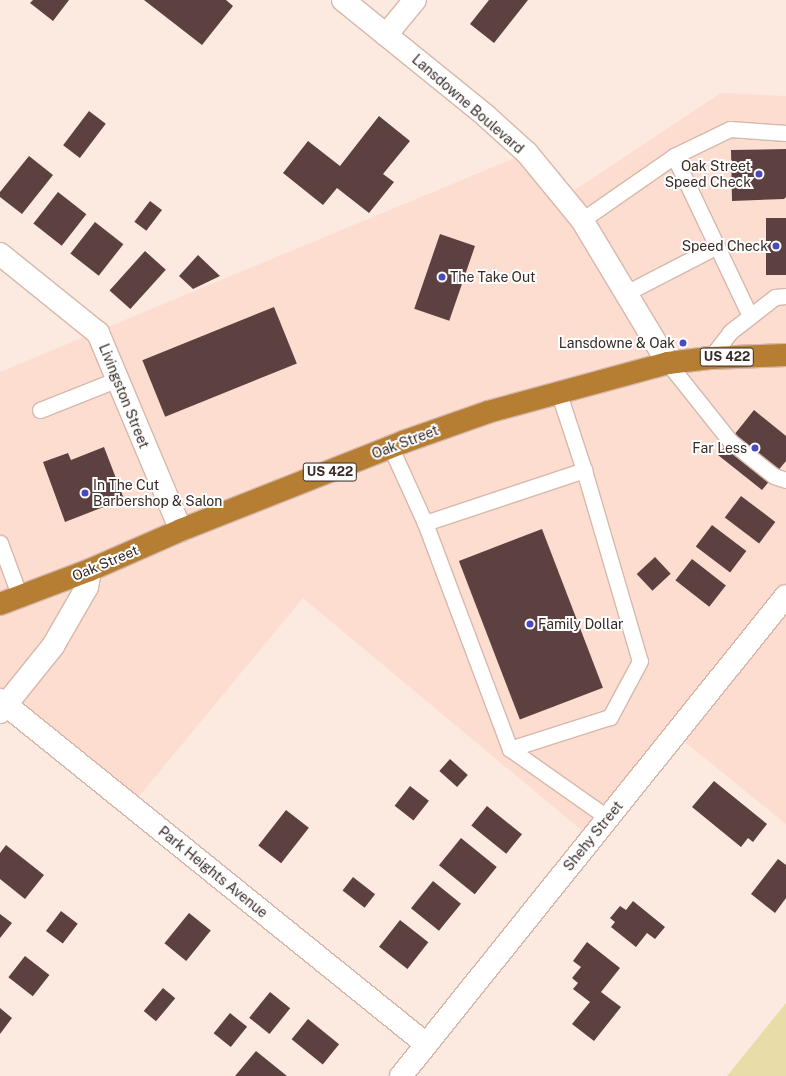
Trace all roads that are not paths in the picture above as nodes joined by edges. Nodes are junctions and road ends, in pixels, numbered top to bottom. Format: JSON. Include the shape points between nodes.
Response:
{"nodes":[{"id":1,"x":343,"y":0,"type":"edge"},
{"id":2,"x":415,"y":0,"type":"edge"},
{"id":3,"x":386,"y":34,"type":"junction"},
{"id":4,"x":786,"y":133,"type":"edge"},
{"id":5,"x":674,"y":156,"type":"junction"},
{"id":6,"x":582,"y":220,"type":"junction"},
{"id":7,"x":717,"y":246,"type":"junction"},
{"id":8,"x":0,"y":254,"type":"edge"},
{"id":9,"x":626,"y":293,"type":"junction"},
{"id":10,"x":786,"y":296,"type":"edge"},
{"id":11,"x":750,"y":316,"type":"junction"},
{"id":12,"x":786,"y":355,"type":"edge"},
{"id":13,"x":710,"y":358,"type":"junction"},
{"id":14,"x":668,"y":363,"type":"junction"},
{"id":15,"x":118,"y":379,"type":"junction"},
{"id":16,"x":558,"y":391,"type":"junction"},
{"id":17,"x":40,"y":410,"type":"dead end"},
{"id":18,"x":391,"y":448,"type":"junction"},
{"id":19,"x":584,"y":470,"type":"junction"},
{"id":20,"x":786,"y":480,"type":"edge"},
{"id":21,"x":425,"y":523,"type":"junction"},
{"id":22,"x":181,"y":530,"type":"junction"},
{"id":23,"x":0,"y":543,"type":"edge"},
{"id":24,"x":90,"y":570,"type":"junction"},
{"id":25,"x":20,"y":596,"type":"junction"},
{"id":26,"x":786,"y":596,"type":"edge"},
{"id":27,"x":0,"y":604,"type":"edge"},
{"id":28,"x":2,"y":706,"type":"edge"},
{"id":29,"x":510,"y":749,"type":"junction"},
{"id":30,"x":608,"y":818,"type":"junction"},
{"id":31,"x":426,"y":1044,"type":"junction"},
{"id":32,"x":400,"y":1076,"type":"edge"}],
"edges":[{"from":1,"to":3,"type":"street","name":"Lansdowne Boulevard"},
{"from":2,"to":3,"type":"street"},
{"from":3,"to":6,"type":"street","name":"Lansdowne Boulevard","via":[[486,116],[526,153]]},
{"from":4,"to":5,"type":"lane","via":[[730,129]]},
{"from":5,"to":6,"type":"lane"},
{"from":5,"to":7,"type":"lane"},
{"from":6,"to":9,"type":"street","name":"Lansdowne Boulevard"},
{"from":7,"to":9,"type":"lane"},
{"from":7,"to":11,"type":"lane"},
{"from":8,"to":15,"type":"street","name":"Livingston Street","via":[[98,333]]},
{"from":9,"to":14,"type":"street","name":"Lansdowne Boulevard"},
{"from":10,"to":11,"type":"lane","via":[[775,297]]},
{"from":11,"to":13,"type":"lane","via":[[730,332]]},
{"from":12,"to":13,"type":"highway","name":"Oak Street","number":"US 422"},
{"from":13,"to":14,"type":"highway","name":"Oak Street","number":"US 422"},
{"from":14,"to":16,"type":"highway","name":"Oak Street","number":"US 422"},
{"from":14,"to":20,"type":"lane","via":[[730,441],[774,476]]},
{"from":15,"to":17,"type":"lane"},
{"from":15,"to":22,"type":"street","name":"Livingston Street"},
{"from":16,"to":18,"type":"highway","name":"Oak Street","number":"US 422","via":[[488,412]]},
{"from":16,"to":19,"type":"lane"},
{"from":18,"to":21,"type":"lane"},
{"from":18,"to":22,"type":"highway","name":"Oak Street","number":"US 422"},
{"from":19,"to":21,"type":"lane"},
{"from":19,"to":29,"type":"lane","via":[[640,661],[610,717]]},
{"from":21,"to":29,"type":"lane"},
{"from":22,"to":24,"type":"highway","name":"Oak Street","number":"US 422"},
{"from":23,"to":25,"type":"lane"},
{"from":24,"to":25,"type":"highway","name":"Oak Street","number":"US 422"},
{"from":24,"to":28,"type":"street","via":[[87,587],[57,641]]},
{"from":25,"to":27,"type":"highway","name":"Oak Street","number":"US 422"},
{"from":26,"to":30,"type":"street","name":"Shehy Street"},
{"from":28,"to":31,"type":"street","name":"Park Heights Avenue"},
{"from":29,"to":30,"type":"lane"},
{"from":30,"to":31,"type":"street","name":"Shehy Street"},
{"from":31,"to":32,"type":"street","name":"Shehy Street"}]}
